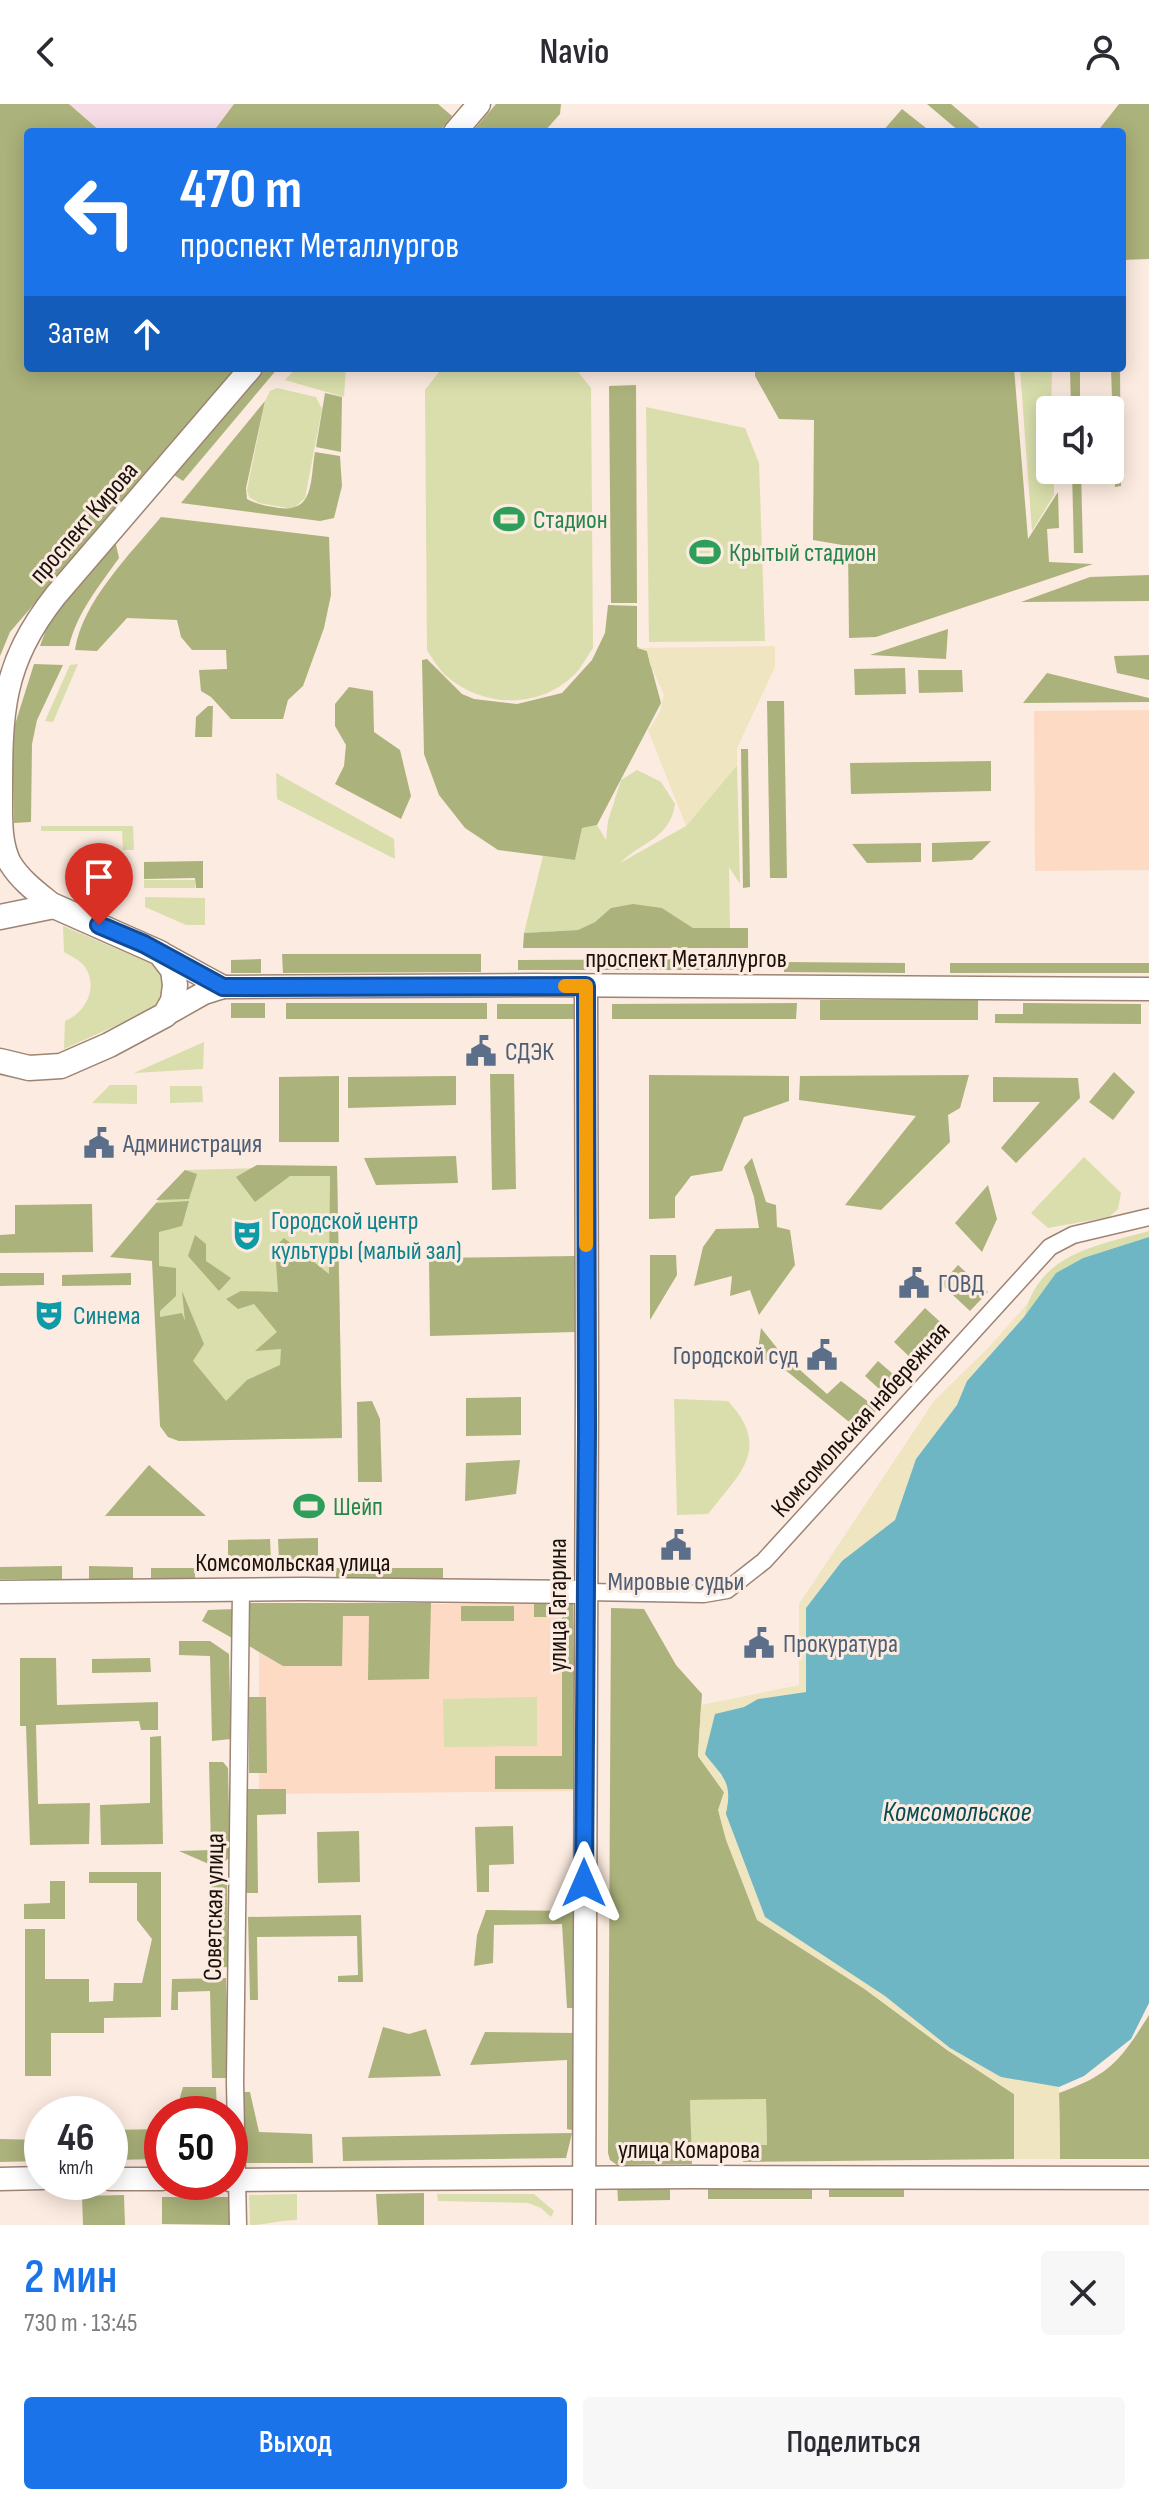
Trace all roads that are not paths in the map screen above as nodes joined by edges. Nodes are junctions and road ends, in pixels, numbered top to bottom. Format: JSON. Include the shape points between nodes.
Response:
{"nodes":[{"id":1,"x":479,"y":104,"type":"edge"},
{"id":2,"x":458,"y":128,"type":"edge"},
{"id":3,"x":248,"y":372,"type":"edge"},
{"id":4,"x":0,"y":832,"type":"edge"},
{"id":5,"x":54,"y":906,"type":"junction"},
{"id":6,"x":0,"y":917,"type":"edge"},
{"id":7,"x":160,"y":953,"type":"junction"},
{"id":8,"x":586,"y":986,"type":"junction"},
{"id":9,"x":223,"y":987,"type":"junction"},
{"id":10,"x":1149,"y":989,"type":"edge"},
{"id":11,"x":165,"y":1015,"type":"junction"},
{"id":12,"x":0,"y":1061,"type":"edge"},
{"id":13,"x":61,"y":1066,"type":"junction"},
{"id":14,"x":0,"y":1080,"type":"edge"},
{"id":15,"x":1149,"y":1217,"type":"edge"},
{"id":16,"x":241,"y":1590,"type":"junction"},
{"id":17,"x":0,"y":1592,"type":"edge"},
{"id":18,"x":585,"y":1592,"type":"junction"},
{"id":19,"x":235,"y":2096,"type":"edge"},
{"id":20,"x":24,"y":2178,"type":"edge"},
{"id":21,"x":584,"y":2178,"type":"junction"},
{"id":22,"x":1149,"y":2178,"type":"edge"},
{"id":23,"x":0,"y":2179,"type":"edge"},
{"id":24,"x":248,"y":2180,"type":"edge"},
{"id":25,"x":235,"y":2200,"type":"edge"},
{"id":26,"x":238,"y":2225,"type":"edge"},
{"id":27,"x":584,"y":2225,"type":"edge"}],
"edges":[{"from":1,"to":2,"type":"main road"},
{"from":3,"to":4,"type":"main road","name":"проспект Кирова","via":[[56,595],[17,655],[2,715]]},
{"from":4,"to":5,"type":"main road","name":"проспект Кирова","via":[[10,863]]},
{"from":5,"to":6,"type":"main road"},
{"from":5,"to":7,"type":"main road"},
{"from":7,"to":9,"type":"main road","name":"проспект Металлургов"},
{"from":7,"to":11,"type":"main road","via":[[173,970],[175,985]]},
{"from":8,"to":9,"type":"main road","name":"проспект Металлургов"},
{"from":8,"to":10,"type":"main road","name":"проспект Металлургов"},
{"from":8,"to":18,"type":"main road","name":"улица Гагарина"},
{"from":9,"to":11,"type":"main road","name":"проспект Металлургов"},
{"from":11,"to":13,"type":"main road"},
{"from":12,"to":13,"type":"main road","via":[[29,1068]]},
{"from":13,"to":14,"type":"main road"},
{"from":15,"to":18,"type":"street","name":"Комсомольская набережная","via":[[1073,1235],[1050,1247],[764,1561],[727,1590]]},
{"from":16,"to":17,"type":"main road","name":"Комсомольская улица"},
{"from":16,"to":18,"type":"main road","name":"Комсомольская улица"},
{"from":16,"to":19,"type":"street","name":"Советская улица"},
{"from":18,"to":21,"type":"main road","name":"улица Гагарина"},
{"from":20,"to":23,"type":"main road"},
{"from":21,"to":22,"type":"main road","name":"улица Комарова"},
{"from":21,"to":24,"type":"main road","name":"улица Комарова"},
{"from":21,"to":27,"type":"main road","name":"улица Гагарина"},
{"from":25,"to":26,"type":"street","name":"Советская улица"}]}
